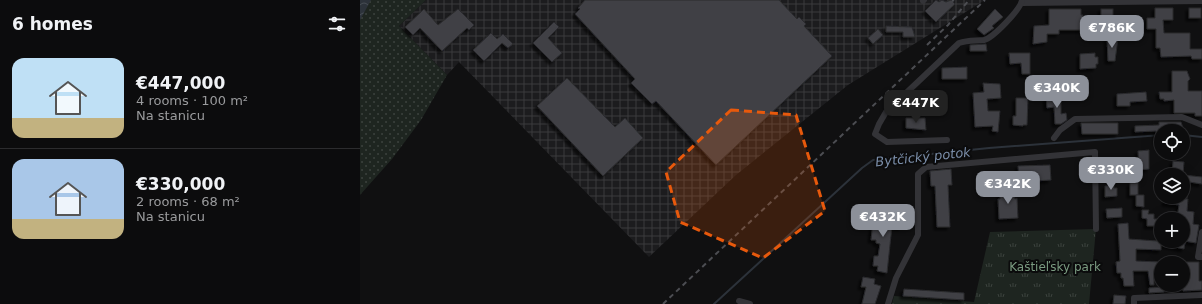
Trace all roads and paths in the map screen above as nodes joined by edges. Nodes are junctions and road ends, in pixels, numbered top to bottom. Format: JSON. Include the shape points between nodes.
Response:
{"nodes":[{"id":1,"x":1202,"y":1,"type":"edge"},
{"id":2,"x":1022,"y":2,"type":"edge"},
{"id":3,"x":1074,"y":2,"type":"edge"},
{"id":4,"x":1202,"y":125,"type":"edge"},
{"id":5,"x":1054,"y":138,"type":"dead end"},
{"id":6,"x":946,"y":140,"type":"dead end"},
{"id":7,"x":1096,"y":229,"type":"dead end"},
{"id":8,"x":1202,"y":232,"type":"edge"},
{"id":9,"x":1202,"y":257,"type":"edge"},
{"id":10,"x":1202,"y":294,"type":"edge"},
{"id":11,"x":738,"y":301,"type":"dead end"},
{"id":12,"x":750,"y":304,"type":"edge"},
{"id":13,"x":888,"y":304,"type":"edge"},
{"id":14,"x":1134,"y":304,"type":"edge"}],
"edges":[{"from":1,"to":3,"type":"street"},
{"from":2,"to":3,"type":"street"},
{"from":2,"to":6,"type":"street","via":[[994,35],[985,40],[967,40],[959,43],[886,112],[878,124],[876,134],[887,142]]},
{"from":4,"to":5,"type":"street","via":[[1182,117],[1075,119]]},
{"from":7,"to":13,"type":"street","via":[[1094,152],[926,167],[918,174],[918,235],[896,278]]},
{"from":8,"to":9,"type":"street","via":[[1198,257]]},
{"from":10,"to":14,"type":"street","via":[[1134,298]]},
{"from":11,"to":12,"type":"street"}]}
